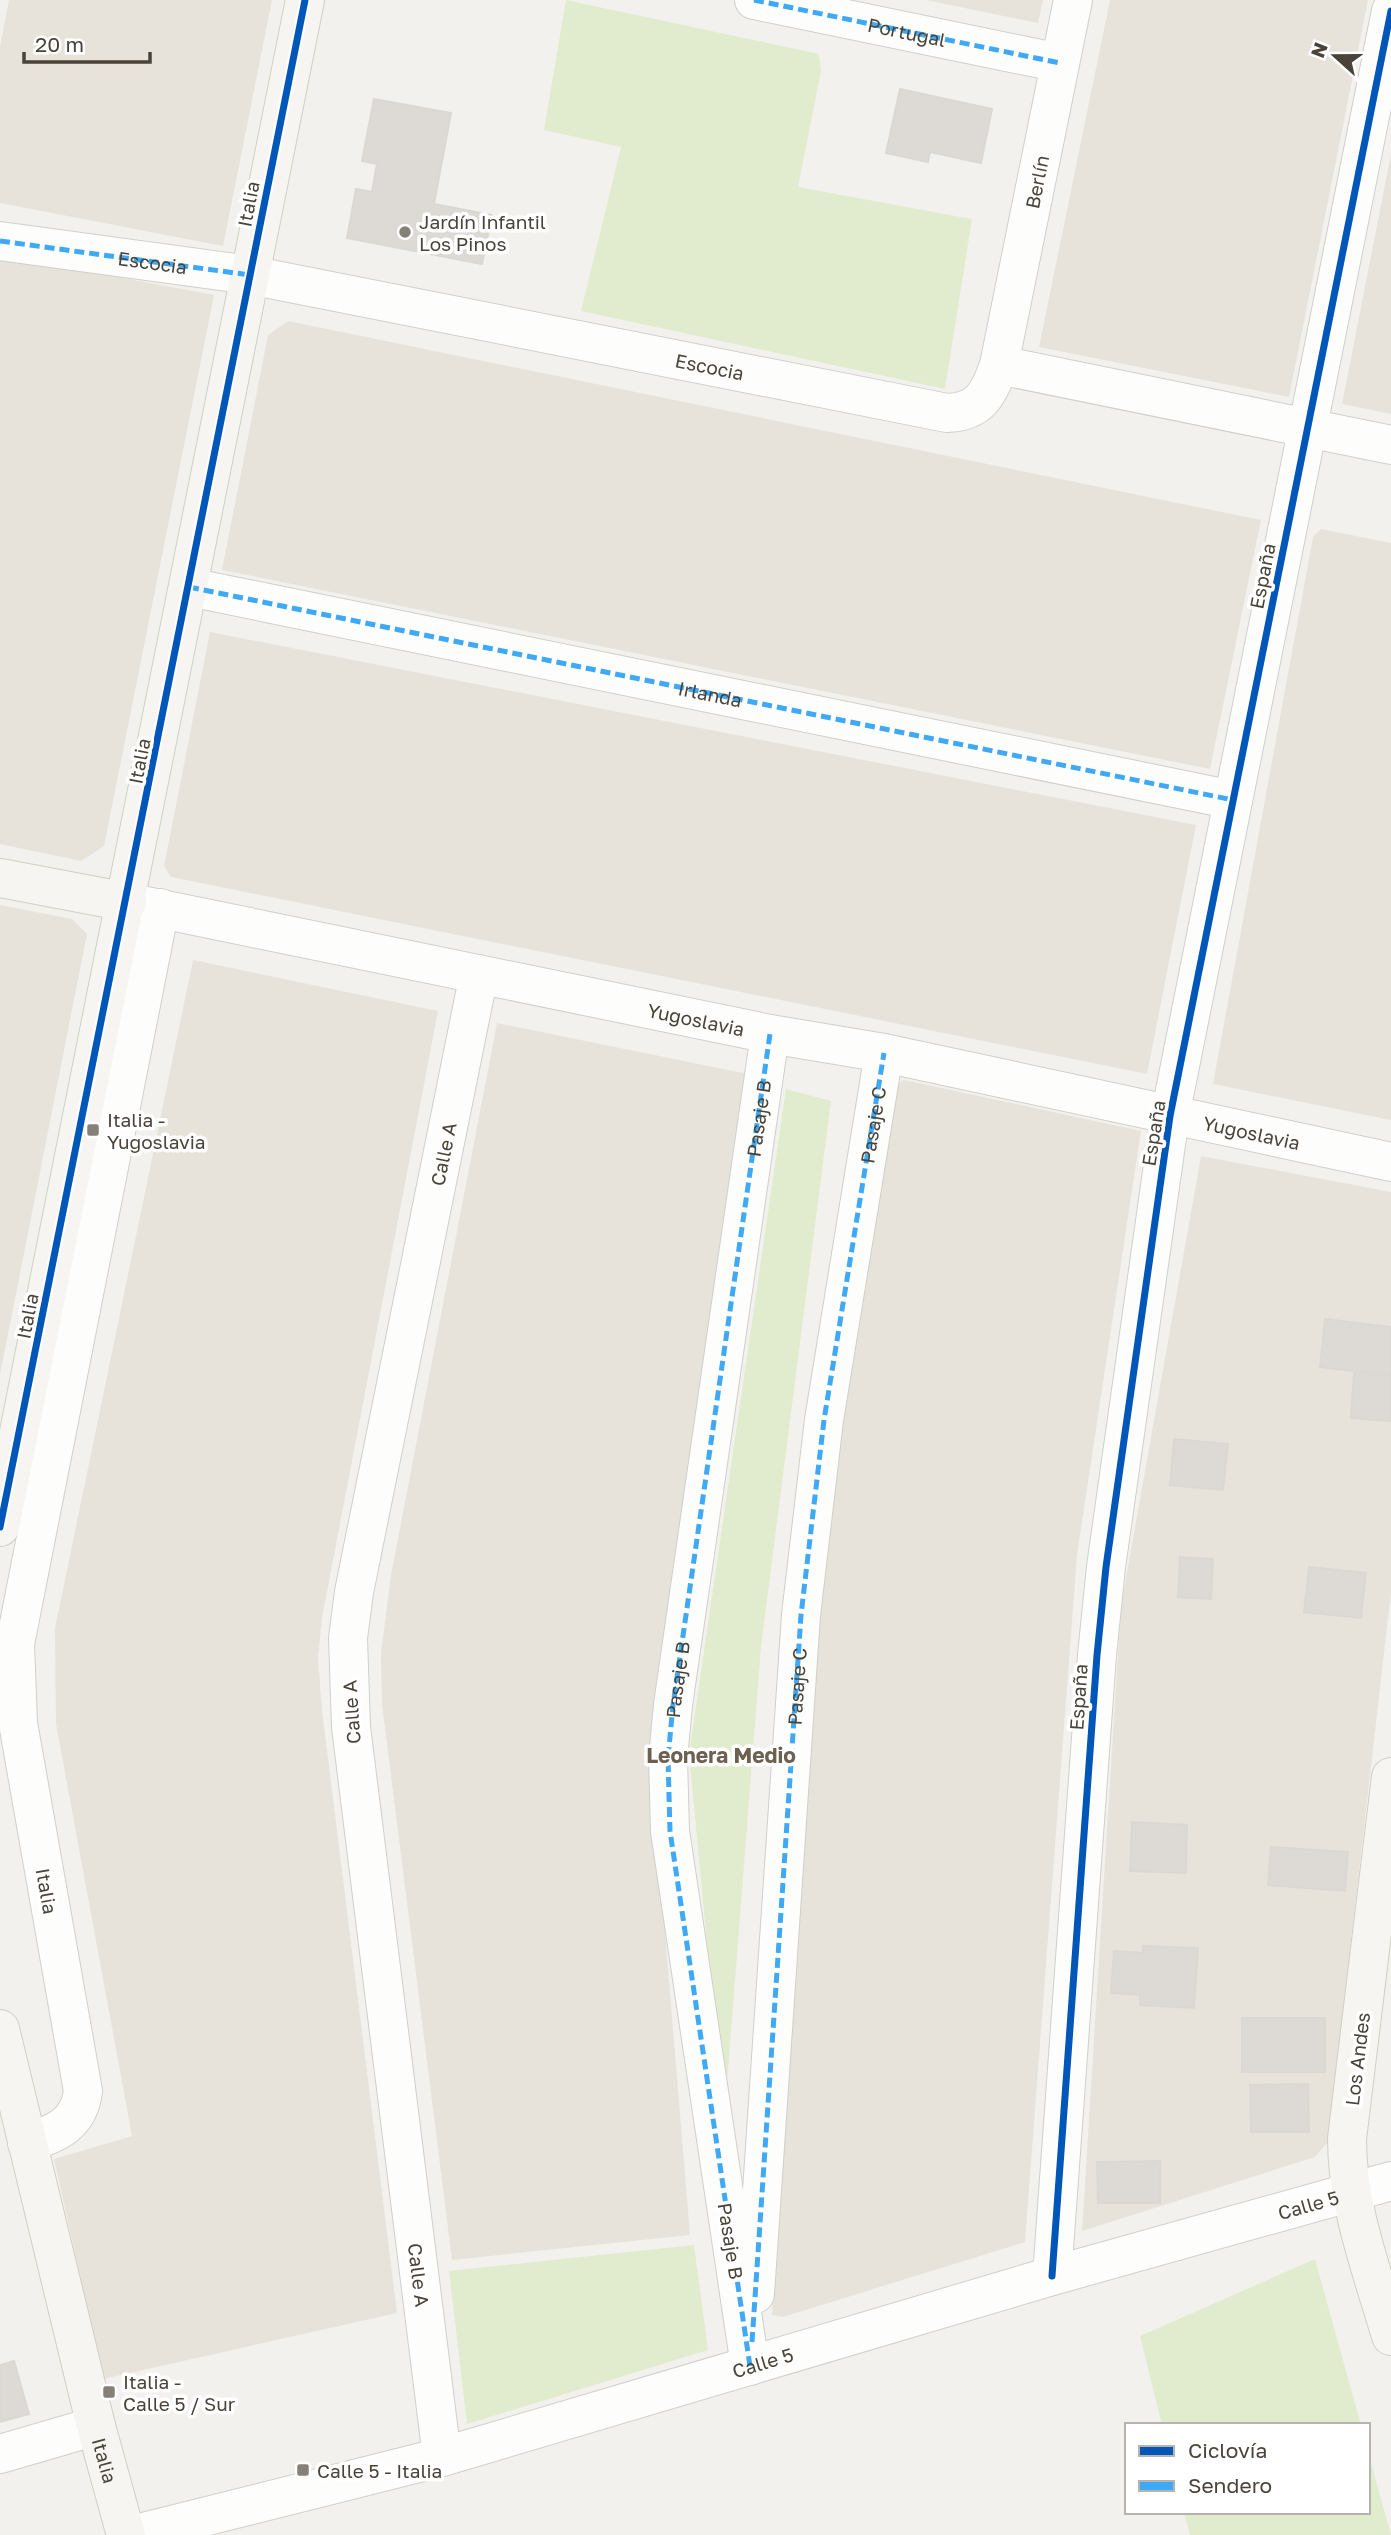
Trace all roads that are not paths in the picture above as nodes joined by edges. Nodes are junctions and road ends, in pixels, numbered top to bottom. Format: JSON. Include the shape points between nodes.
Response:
{"nodes":[{"id":1,"x":305,"y":0,"type":"edge"},
{"id":2,"x":754,"y":0,"type":"edge"},
{"id":3,"x":1073,"y":0,"type":"edge"},
{"id":4,"x":1391,"y":11,"type":"edge"},
{"id":5,"x":1060,"y":63,"type":"junction"},
{"id":6,"x":0,"y":241,"type":"edge"},
{"id":7,"x":250,"y":275,"type":"junction"},
{"id":8,"x":999,"y":365,"type":"junction"},
{"id":9,"x":1308,"y":428,"type":"junction"},
{"id":10,"x":1391,"y":445,"type":"edge"},
{"id":11,"x":189,"y":587,"type":"junction"},
{"id":12,"x":1233,"y":800,"type":"junction"},
{"id":13,"x":0,"y":878,"type":"edge"},
{"id":14,"x":144,"y":905,"type":"junction"},
{"id":15,"x":479,"y":974,"type":"junction"},
{"id":16,"x":770,"y":1034,"type":"junction"},
{"id":17,"x":884,"y":1053,"type":"junction"},
{"id":18,"x":1170,"y":1116,"type":"junction"},
{"id":19,"x":1391,"y":1161,"type":"edge"},
{"id":20,"x":0,"y":1527,"type":"edge"},
{"id":21,"x":1391,"y":1777,"type":"edge"},
{"id":22,"x":0,"y":2029,"type":"edge"},
{"id":23,"x":27,"y":2143,"type":"junction"},
{"id":24,"x":1391,"y":2181,"type":"edge"},
{"id":25,"x":1350,"y":2193,"type":"junction"},
{"id":26,"x":1052,"y":2276,"type":"junction"},
{"id":27,"x":1391,"y":2336,"type":"edge"},
{"id":28,"x":750,"y":2366,"type":"junction"},
{"id":29,"x":96,"y":2426,"type":"junction"},
{"id":30,"x":0,"y":2454,"type":"edge"},
{"id":31,"x":442,"y":2457,"type":"junction"},
{"id":32,"x":126,"y":2535,"type":"edge"},
{"id":33,"x":132,"y":2535,"type":"edge"}],
"edges":[{"from":1,"to":7,"type":"street","name":"Italia"},
{"from":2,"to":5,"type":"street","name":"Portugal"},
{"from":3,"to":5,"type":"street","name":"Berlín"},
{"from":4,"to":9,"type":"street","name":"España"},
{"from":5,"to":8,"type":"street","name":"Berlín"},
{"from":6,"to":7,"type":"street","name":"Escocia"},
{"from":7,"to":8,"type":"street","name":"Escocia","via":[[947,413],[976,407],[989,394]]},
{"from":7,"to":11,"type":"street","name":"Italia"},
{"from":8,"to":9,"type":"street"},
{"from":9,"to":10,"type":"street"},
{"from":9,"to":12,"type":"street","name":"España"},
{"from":11,"to":12,"type":"street","name":"Irlanda"},
{"from":11,"to":14,"type":"street","name":"Italia"},
{"from":12,"to":18,"type":"street","name":"España"},
{"from":13,"to":14,"type":"street","name":"Yugoslavia"},
{"from":14,"to":15,"type":"street","name":"Yugoslavia"},
{"from":14,"to":20,"type":"street","name":"Italia"},
{"from":14,"to":23,"type":"street","name":"Italia","via":[[15,1644],[18,1723],[83,2091],[81,2104],[66,2127]]},
{"from":15,"to":16,"type":"street","name":"Yugoslavia"},
{"from":15,"to":31,"type":"street","name":"Calle A","via":[[348,1638],[351,1727]]},
{"from":16,"to":17,"type":"street","name":"Yugoslavia"},
{"from":16,"to":28,"type":"street","name":"Pasaje B","via":[[668,1758],[670,1831]]},
{"from":17,"to":18,"type":"street","name":"Yugoslavia"},
{"from":17,"to":28,"type":"street","name":"Pasaje C","via":[[812,1507]]},
{"from":18,"to":19,"type":"street","name":"Yugoslavia"},
{"from":18,"to":26,"type":"street","name":"España","via":[[1098,1642]]},
{"from":21,"to":25,"type":"street","name":"Los Andes","via":[[1347,2139]]},
{"from":22,"to":23,"type":"street","name":"Italia"},
{"from":23,"to":29,"type":"street","name":"Italia"},
{"from":24,"to":25,"type":"street","name":"Calle 5"},
{"from":25,"to":26,"type":"street","name":"Calle 5"},
{"from":25,"to":27,"type":"street","name":"Los Andes"},
{"from":26,"to":28,"type":"street","name":"Calle 5"},
{"from":28,"to":31,"type":"street","name":"Calle 5"},
{"from":29,"to":30,"type":"street"},
{"from":29,"to":32,"type":"street","name":"Italia"},
{"from":31,"to":33,"type":"street","name":"Calle 5"}]}
